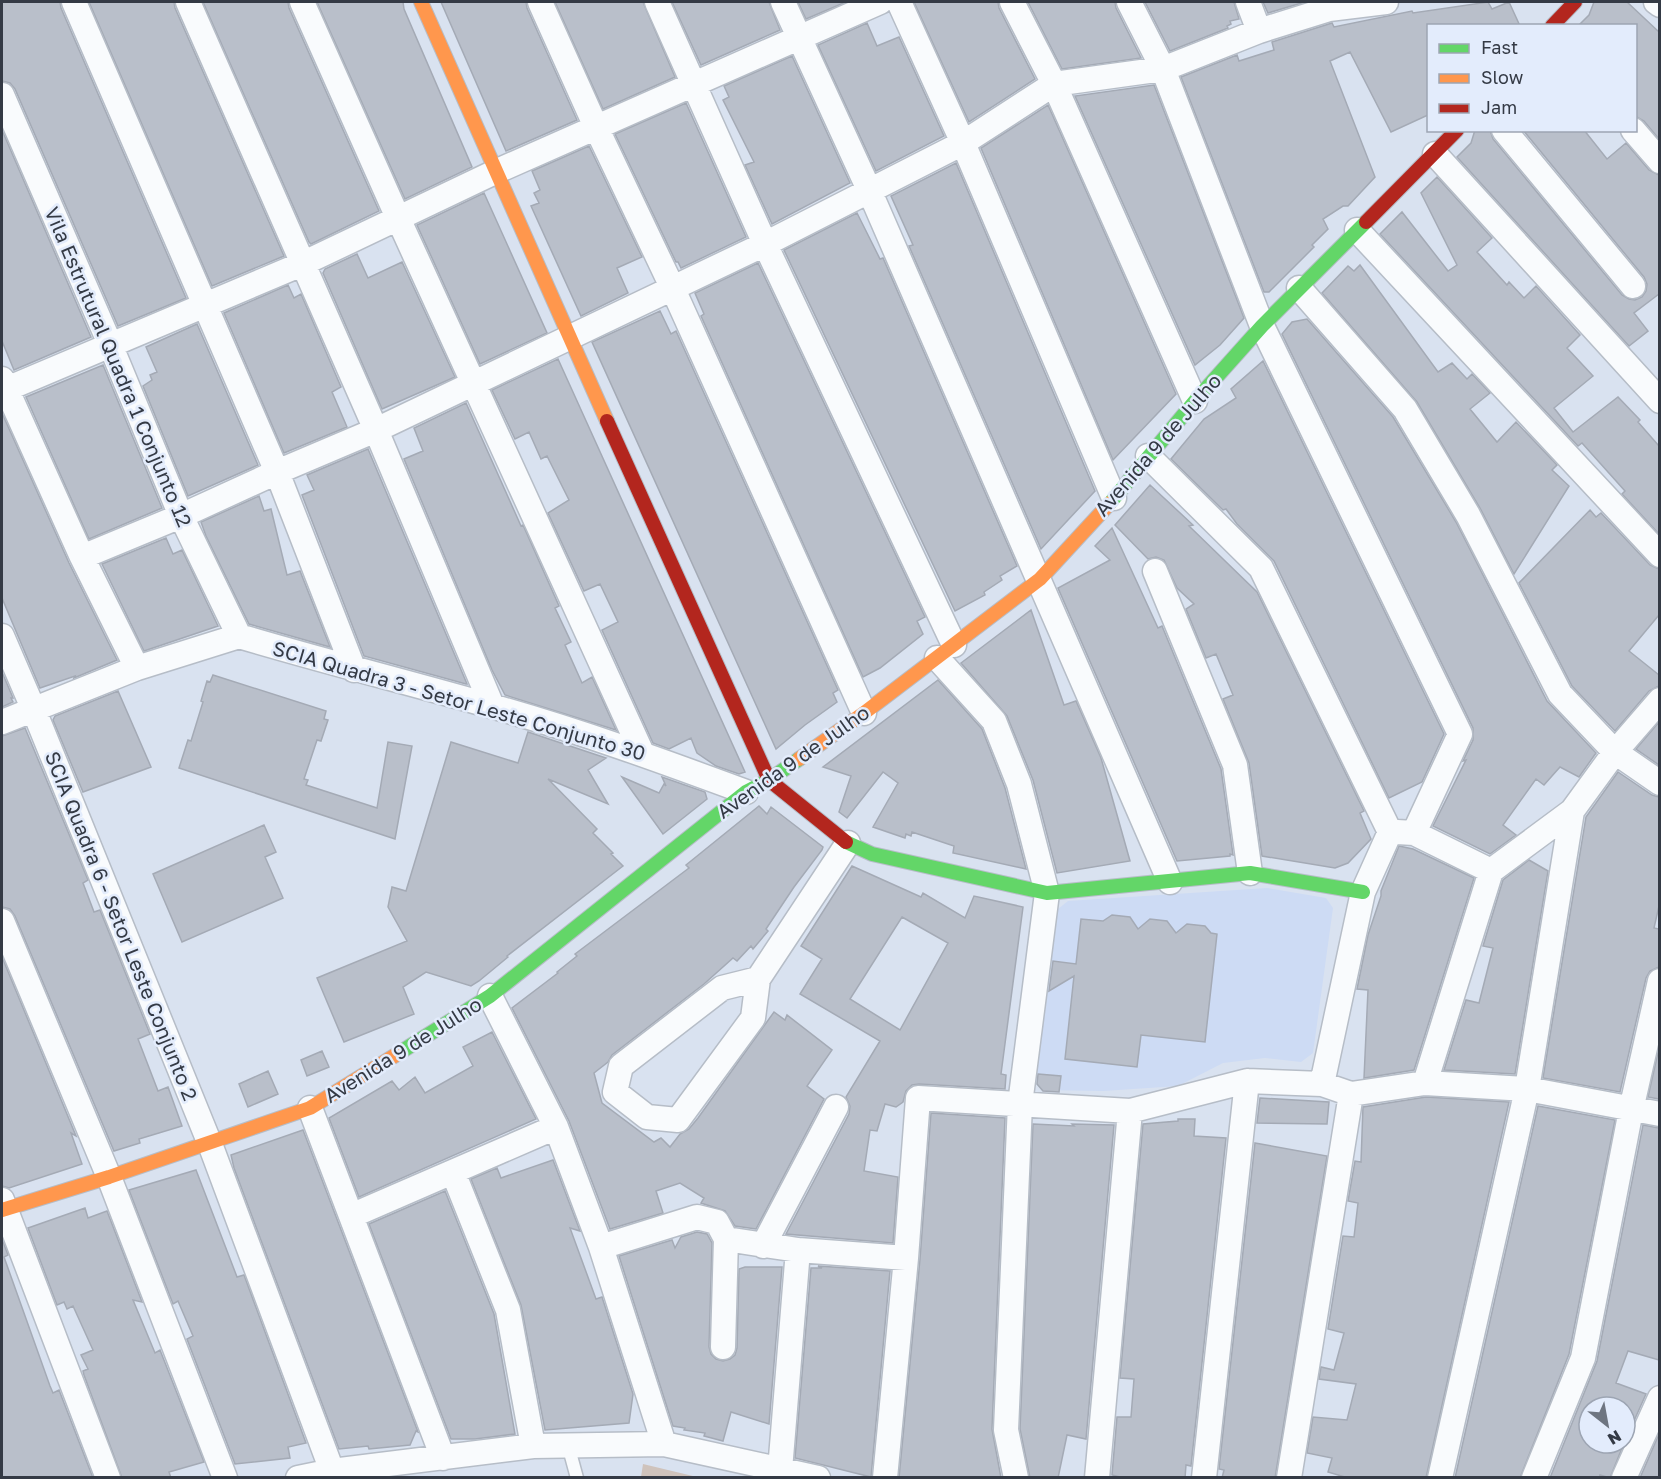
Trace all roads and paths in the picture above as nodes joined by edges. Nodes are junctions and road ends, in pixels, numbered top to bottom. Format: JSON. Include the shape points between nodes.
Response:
{"nodes":[{"id":1,"x":74,"y":2,"type":"edge"},
{"id":2,"x":188,"y":2,"type":"edge"},
{"id":3,"x":302,"y":2,"type":"edge"},
{"id":4,"x":421,"y":2,"type":"edge"},
{"id":5,"x":540,"y":2,"type":"edge"},
{"id":6,"x":657,"y":2,"type":"edge"},
{"id":7,"x":783,"y":2,"type":"edge"},
{"id":8,"x":880,"y":2,"type":"edge"},
{"id":9,"x":899,"y":2,"type":"edge"},
{"id":10,"x":1012,"y":2,"type":"edge"},
{"id":11,"x":1129,"y":2,"type":"edge"},
{"id":12,"x":1248,"y":2,"type":"edge"},
{"id":13,"x":1386,"y":2,"type":"edge"},
{"id":14,"x":1575,"y":2,"type":"edge"},
{"id":15,"x":1656,"y":2,"type":"edge"},
{"id":16,"x":1333,"y":5,"type":"edge"},
{"id":17,"x":1659,"y":5,"type":"edge"},
{"id":18,"x":1554,"y":24,"type":"edge"},
{"id":19,"x":1259,"y":32,"type":"junction"},
{"id":20,"x":799,"y":36,"type":"junction"},
{"id":21,"x":1163,"y":69,"type":"junction"},
{"id":22,"x":1054,"y":84,"type":"junction"},
{"id":23,"x":694,"y":85,"type":"junction"},
{"id":24,"x":2,"y":95,"type":"edge"},
{"id":25,"x":596,"y":127,"type":"junction"},
{"id":26,"x":1455,"y":132,"type":"edge"},
{"id":27,"x":1506,"y":132,"type":"edge"},
{"id":28,"x":1635,"y":132,"type":"edge"},
{"id":29,"x":963,"y":143,"type":"junction"},
{"id":30,"x":1435,"y":154,"type":"junction"},
{"id":31,"x":1659,"y":161,"type":"edge"},
{"id":32,"x":495,"y":172,"type":"junction"},
{"id":33,"x":870,"y":192,"type":"junction"},
{"id":34,"x":398,"y":218,"type":"junction"},
{"id":35,"x":1357,"y":230,"type":"junction"},
{"id":36,"x":765,"y":244,"type":"junction"},
{"id":37,"x":302,"y":264,"type":"junction"},
{"id":38,"x":1633,"y":286,"type":"dead end"},
{"id":39,"x":1299,"y":288,"type":"junction"},
{"id":40,"x":673,"y":289,"type":"junction"},
{"id":41,"x":206,"y":306,"type":"junction"},
{"id":42,"x":1262,"y":326,"type":"junction"},
{"id":43,"x":569,"y":336,"type":"junction"},
{"id":44,"x":110,"y":344,"type":"junction"},
{"id":45,"x":473,"y":382,"type":"junction"},
{"id":46,"x":3,"y":386,"type":"edge"},
{"id":47,"x":1195,"y":401,"type":"junction"},
{"id":48,"x":1659,"y":401,"type":"edge"},
{"id":49,"x":375,"y":430,"type":"junction"},
{"id":50,"x":1148,"y":456,"type":"junction"},
{"id":51,"x":277,"y":472,"type":"junction"},
{"id":52,"x":1114,"y":498,"type":"junction"},
{"id":53,"x":181,"y":516,"type":"junction"},
{"id":54,"x":1659,"y":555,"type":"edge"},
{"id":55,"x":82,"y":557,"type":"junction"},
{"id":56,"x":1155,"y":571,"type":"dead end"},
{"id":57,"x":1040,"y":579,"type":"junction"},
{"id":58,"x":2,"y":636,"type":"edge"},
{"id":59,"x":239,"y":636,"type":"junction"},
{"id":60,"x":946,"y":652,"type":"junction"},
{"id":61,"x":137,"y":668,"type":"junction"},
{"id":62,"x":354,"y":670,"type":"junction"},
{"id":63,"x":1659,"y":700,"type":"edge"},
{"id":64,"x":492,"y":706,"type":"junction"},
{"id":65,"x":33,"y":708,"type":"junction"},
{"id":66,"x":864,"y":713,"type":"junction"},
{"id":67,"x":2,"y":722,"type":"edge"},
{"id":68,"x":1614,"y":752,"type":"junction"},
{"id":69,"x":642,"y":753,"type":"junction"},
{"id":70,"x":769,"y":780,"type":"junction"},
{"id":71,"x":1659,"y":783,"type":"edge"},
{"id":72,"x":747,"y":792,"type":"junction"},
{"id":73,"x":1572,"y":811,"type":"junction"},
{"id":74,"x":1402,"y":833,"type":"junction"},
{"id":75,"x":848,"y":843,"type":"junction"},
{"id":76,"x":1491,"y":871,"type":"junction"},
{"id":77,"x":1250,"y":873,"type":"junction"},
{"id":78,"x":1170,"y":882,"type":"junction"},
{"id":79,"x":1364,"y":892,"type":"junction"},
{"id":80,"x":1047,"y":893,"type":"junction"},
{"id":81,"x":2,"y":921,"type":"edge"},
{"id":82,"x":758,"y":979,"type":"junction"},
{"id":83,"x":1659,"y":981,"type":"edge"},
{"id":84,"x":490,"y":996,"type":"junction"},
{"id":85,"x":1247,"y":1082,"type":"junction"},
{"id":86,"x":1425,"y":1083,"type":"junction"},
{"id":87,"x":1322,"y":1084,"type":"junction"},
{"id":88,"x":1527,"y":1089,"type":"junction"},
{"id":89,"x":1351,"y":1094,"type":"junction"},
{"id":90,"x":1020,"y":1104,"type":"junction"},
{"id":91,"x":836,"y":1107,"type":"dead end"},
{"id":92,"x":310,"y":1108,"type":"junction"},
{"id":93,"x":1631,"y":1110,"type":"junction"},
{"id":94,"x":1130,"y":1111,"type":"junction"},
{"id":95,"x":1659,"y":1114,"type":"edge"},
{"id":96,"x":556,"y":1127,"type":"junction"},
{"id":97,"x":210,"y":1144,"type":"junction"},
{"id":98,"x":453,"y":1172,"type":"junction"},
{"id":99,"x":109,"y":1177,"type":"junction"},
{"id":100,"x":3,"y":1206,"type":"edge"},
{"id":101,"x":351,"y":1216,"type":"junction"},
{"id":102,"x":726,"y":1239,"type":"junction"},
{"id":103,"x":763,"y":1246,"type":"junction"},
{"id":104,"x":602,"y":1247,"type":"junction"},
{"id":105,"x":798,"y":1250,"type":"junction"},
{"id":106,"x":906,"y":1258,"type":"junction"},
{"id":107,"x":723,"y":1347,"type":"dead end"},
{"id":108,"x":1659,"y":1398,"type":"edge"},
{"id":109,"x":664,"y":1444,"type":"junction"},
{"id":110,"x":568,"y":1445,"type":"junction"},
{"id":111,"x":533,"y":1446,"type":"junction"},
{"id":112,"x":443,"y":1458,"type":"junction"},
{"id":113,"x":780,"y":1470,"type":"junction"},
{"id":114,"x":332,"y":1471,"type":"junction"},
{"id":115,"x":108,"y":1478,"type":"edge"},
{"id":116,"x":225,"y":1478,"type":"edge"},
{"id":117,"x":298,"y":1478,"type":"edge"},
{"id":118,"x":577,"y":1478,"type":"edge"},
{"id":119,"x":818,"y":1478,"type":"edge"},
{"id":120,"x":885,"y":1478,"type":"edge"},
{"id":121,"x":1016,"y":1478,"type":"edge"},
{"id":122,"x":1097,"y":1478,"type":"edge"},
{"id":123,"x":1204,"y":1478,"type":"edge"},
{"id":124,"x":1289,"y":1478,"type":"edge"},
{"id":125,"x":1440,"y":1478,"type":"edge"},
{"id":126,"x":1534,"y":1478,"type":"edge"},
{"id":127,"x":1624,"y":1478,"type":"edge"}],
"edges":[{"from":1,"to":41,"type":"street"},
{"from":2,"to":37,"type":"street"},
{"from":3,"to":34,"type":"street"},
{"from":4,"to":32,"type":"street"},
{"from":5,"to":25,"type":"street"},
{"from":6,"to":23,"type":"street"},
{"from":7,"to":20,"type":"street"},
{"from":8,"to":20,"type":"street"},
{"from":9,"to":29,"type":"street"},
{"from":10,"to":22,"type":"street"},
{"from":11,"to":21,"type":"street"},
{"from":12,"to":19,"type":"street"},
{"from":13,"to":16,"type":"street"},
{"from":14,"to":18,"type":"street"},
{"from":15,"to":17,"type":"street"},
{"from":16,"to":19,"type":"street"},
{"from":19,"to":21,"type":"street"},
{"from":20,"to":23,"type":"street"},
{"from":20,"to":33,"type":"street"},
{"from":21,"to":22,"type":"street"},
{"from":21,"to":42,"type":"street"},
{"from":22,"to":29,"type":"street"},
{"from":22,"to":47,"type":"street"},
{"from":23,"to":25,"type":"street"},
{"from":23,"to":36,"type":"street"},
{"from":24,"to":44,"type":"street","name":"Vila Estrutural Quadra 1 Conjunto 12"},
{"from":25,"to":32,"type":"street"},
{"from":25,"to":40,"type":"street"},
{"from":26,"to":30,"type":"street","name":"Avenida 9 de Julho"},
{"from":27,"to":38,"type":"street"},
{"from":28,"to":31,"type":"street"},
{"from":29,"to":33,"type":"street"},
{"from":29,"to":52,"type":"street"},
{"from":30,"to":35,"type":"street","name":"Avenida 9 de Julho"},
{"from":30,"to":48,"type":"street"},
{"from":32,"to":34,"type":"street"},
{"from":32,"to":43,"type":"street"},
{"from":33,"to":36,"type":"street"},
{"from":33,"to":57,"type":"street"},
{"from":34,"to":37,"type":"street"},
{"from":34,"to":45,"type":"street"},
{"from":35,"to":39,"type":"street","name":"Avenida 9 de Julho"},
{"from":35,"to":54,"type":"street"},
{"from":36,"to":40,"type":"street"},
{"from":36,"to":60,"type":"street"},
{"from":37,"to":41,"type":"street"},
{"from":37,"to":49,"type":"street"},
{"from":39,"to":42,"type":"street","name":"Avenida 9 de Julho"},
{"from":39,"to":68,"type":"street","via":[[1405,408],[1468,515],[1560,694]]},
{"from":40,"to":43,"type":"street"},
{"from":40,"to":66,"type":"street"},
{"from":41,"to":44,"type":"street"},
{"from":41,"to":51,"type":"street"},
{"from":42,"to":47,"type":"street","name":"Avenida 9 de Julho"},
{"from":42,"to":74,"type":"street","via":[[1461,734]]},
{"from":43,"to":45,"type":"street"},
{"from":43,"to":70,"type":"street"},
{"from":44,"to":46,"type":"street"},
{"from":44,"to":53,"type":"street","name":"Vila Estrutural Quadra 1 Conjunto 12"},
{"from":45,"to":49,"type":"street"},
{"from":45,"to":69,"type":"street"},
{"from":46,"to":55,"type":"street"},
{"from":47,"to":50,"type":"street","name":"Avenida 9 de Julho"},
{"from":49,"to":51,"type":"street"},
{"from":49,"to":64,"type":"street"},
{"from":50,"to":52,"type":"street","name":"Avenida 9 de Julho"},
{"from":50,"to":74,"type":"street","via":[[1261,568]]},
{"from":51,"to":53,"type":"street"},
{"from":51,"to":62,"type":"street"},
{"from":52,"to":57,"type":"street","name":"Avenida 9 de Julho"},
{"from":53,"to":55,"type":"street"},
{"from":53,"to":59,"type":"street","name":"Vila Estrutural Quadra 1 Conjunto 12"},
{"from":55,"to":61,"type":"street"},
{"from":56,"to":77,"type":"street","via":[[1235,765]]},
{"from":57,"to":60,"type":"street","name":"Avenida 9 de Julho"},
{"from":57,"to":78,"type":"street"},
{"from":58,"to":65,"type":"street","name":"SCIA Quadra 6 - Setor Leste Conjunto 2"},
{"from":59,"to":61,"type":"street"},
{"from":59,"to":62,"type":"street","name":"SCIA Quadra 3 - Setor Leste Conjunto 30"},
{"from":60,"to":66,"type":"street","name":"Avenida 9 de Julho"},
{"from":60,"to":80,"type":"street","via":[[994,721],[1019,784]]},
{"from":61,"to":65,"type":"street"},
{"from":62,"to":64,"type":"street","name":"SCIA Quadra 3 - Setor Leste Conjunto 30"},
{"from":63,"to":68,"type":"street"},
{"from":64,"to":69,"type":"street","name":"SCIA Quadra 3 - Setor Leste Conjunto 30"},
{"from":65,"to":67,"type":"street"},
{"from":65,"to":97,"type":"street","name":"SCIA Quadra 6 - Setor Leste Conjunto 2"},
{"from":66,"to":70,"type":"street","name":"Avenida 9 de Julho"},
{"from":68,"to":71,"type":"street"},
{"from":68,"to":73,"type":"street"},
{"from":69,"to":72,"type":"street","name":"SCIA Quadra 3 - Setor Leste Conjunto 30"},
{"from":70,"to":72,"type":"street","name":"Avenida 9 de Julho"},
{"from":70,"to":75,"type":"street"},
{"from":72,"to":84,"type":"street","name":"Avenida 9 de Julho"},
{"from":73,"to":76,"type":"street"},
{"from":73,"to":88,"type":"street"},
{"from":74,"to":76,"type":"street"},
{"from":74,"to":79,"type":"street"},
{"from":75,"to":80,"type":"street","via":[[872,854]]},
{"from":75,"to":82,"type":"street"},
{"from":76,"to":86,"type":"street"},
{"from":77,"to":78,"type":"street"},
{"from":77,"to":79,"type":"street"},
{"from":78,"to":80,"type":"street"},
{"from":79,"to":87,"type":"street"},
{"from":80,"to":90,"type":"street"},
{"from":81,"to":99,"type":"street"},
{"from":82,"to":82,"type":"street","via":[[723,988],[621,1066],[615,1092],[647,1117],[678,1120],[753,1018]]},
{"from":83,"to":93,"type":"street"},
{"from":84,"to":92,"type":"street","name":"Avenida 9 de Julho"},
{"from":84,"to":96,"type":"street"},
{"from":85,"to":87,"type":"street"},
{"from":85,"to":94,"type":"street"},
{"from":85,"to":123,"type":"street"},
{"from":86,"to":88,"type":"street"},
{"from":86,"to":89,"type":"street"},
{"from":87,"to":89,"type":"street"},
{"from":88,"to":93,"type":"street"},
{"from":88,"to":125,"type":"street"},
{"from":89,"to":124,"type":"street"},
{"from":90,"to":94,"type":"street"},
{"from":90,"to":106,"type":"street","via":[[918,1098]]},
{"from":90,"to":121,"type":"street","via":[[1006,1430]]},
{"from":91,"to":103,"type":"street"},
{"from":92,"to":97,"type":"street","name":"Avenida 9 de Julho"},
{"from":92,"to":101,"type":"street"},
{"from":93,"to":95,"type":"street"},
{"from":93,"to":126,"type":"street","via":[[1583,1358]]},
{"from":94,"to":122,"type":"street"},
{"from":96,"to":98,"type":"street"},
{"from":96,"to":104,"type":"street"},
{"from":97,"to":99,"type":"street","name":"Avenida 9 de Julho"},
{"from":97,"to":114,"type":"street","name":"SCIA Quadra 6 - Setor Leste Conjunto 2"},
{"from":98,"to":101,"type":"street"},
{"from":98,"to":111,"type":"street","via":[[508,1310]]},
{"from":99,"to":100,"type":"street","name":"Avenida 9 de Julho"},
{"from":99,"to":116,"type":"street"},
{"from":100,"to":115,"type":"street"},
{"from":101,"to":112,"type":"street"},
{"from":102,"to":103,"type":"street"},
{"from":102,"to":104,"type":"street","via":[[717,1222],[697,1217]]},
{"from":102,"to":107,"type":"street"},
{"from":103,"to":105,"type":"street"},
{"from":104,"to":109,"type":"street"},
{"from":105,"to":106,"type":"street"},
{"from":105,"to":113,"type":"street"},
{"from":106,"to":120,"type":"street"},
{"from":108,"to":127,"type":"street"},
{"from":109,"to":110,"type":"street"},
{"from":109,"to":113,"type":"street"},
{"from":110,"to":111,"type":"street"},
{"from":110,"to":118,"type":"lane"},
{"from":111,"to":112,"type":"street"},
{"from":112,"to":114,"type":"street"},
{"from":113,"to":119,"type":"street"},
{"from":114,"to":117,"type":"street"}]}
